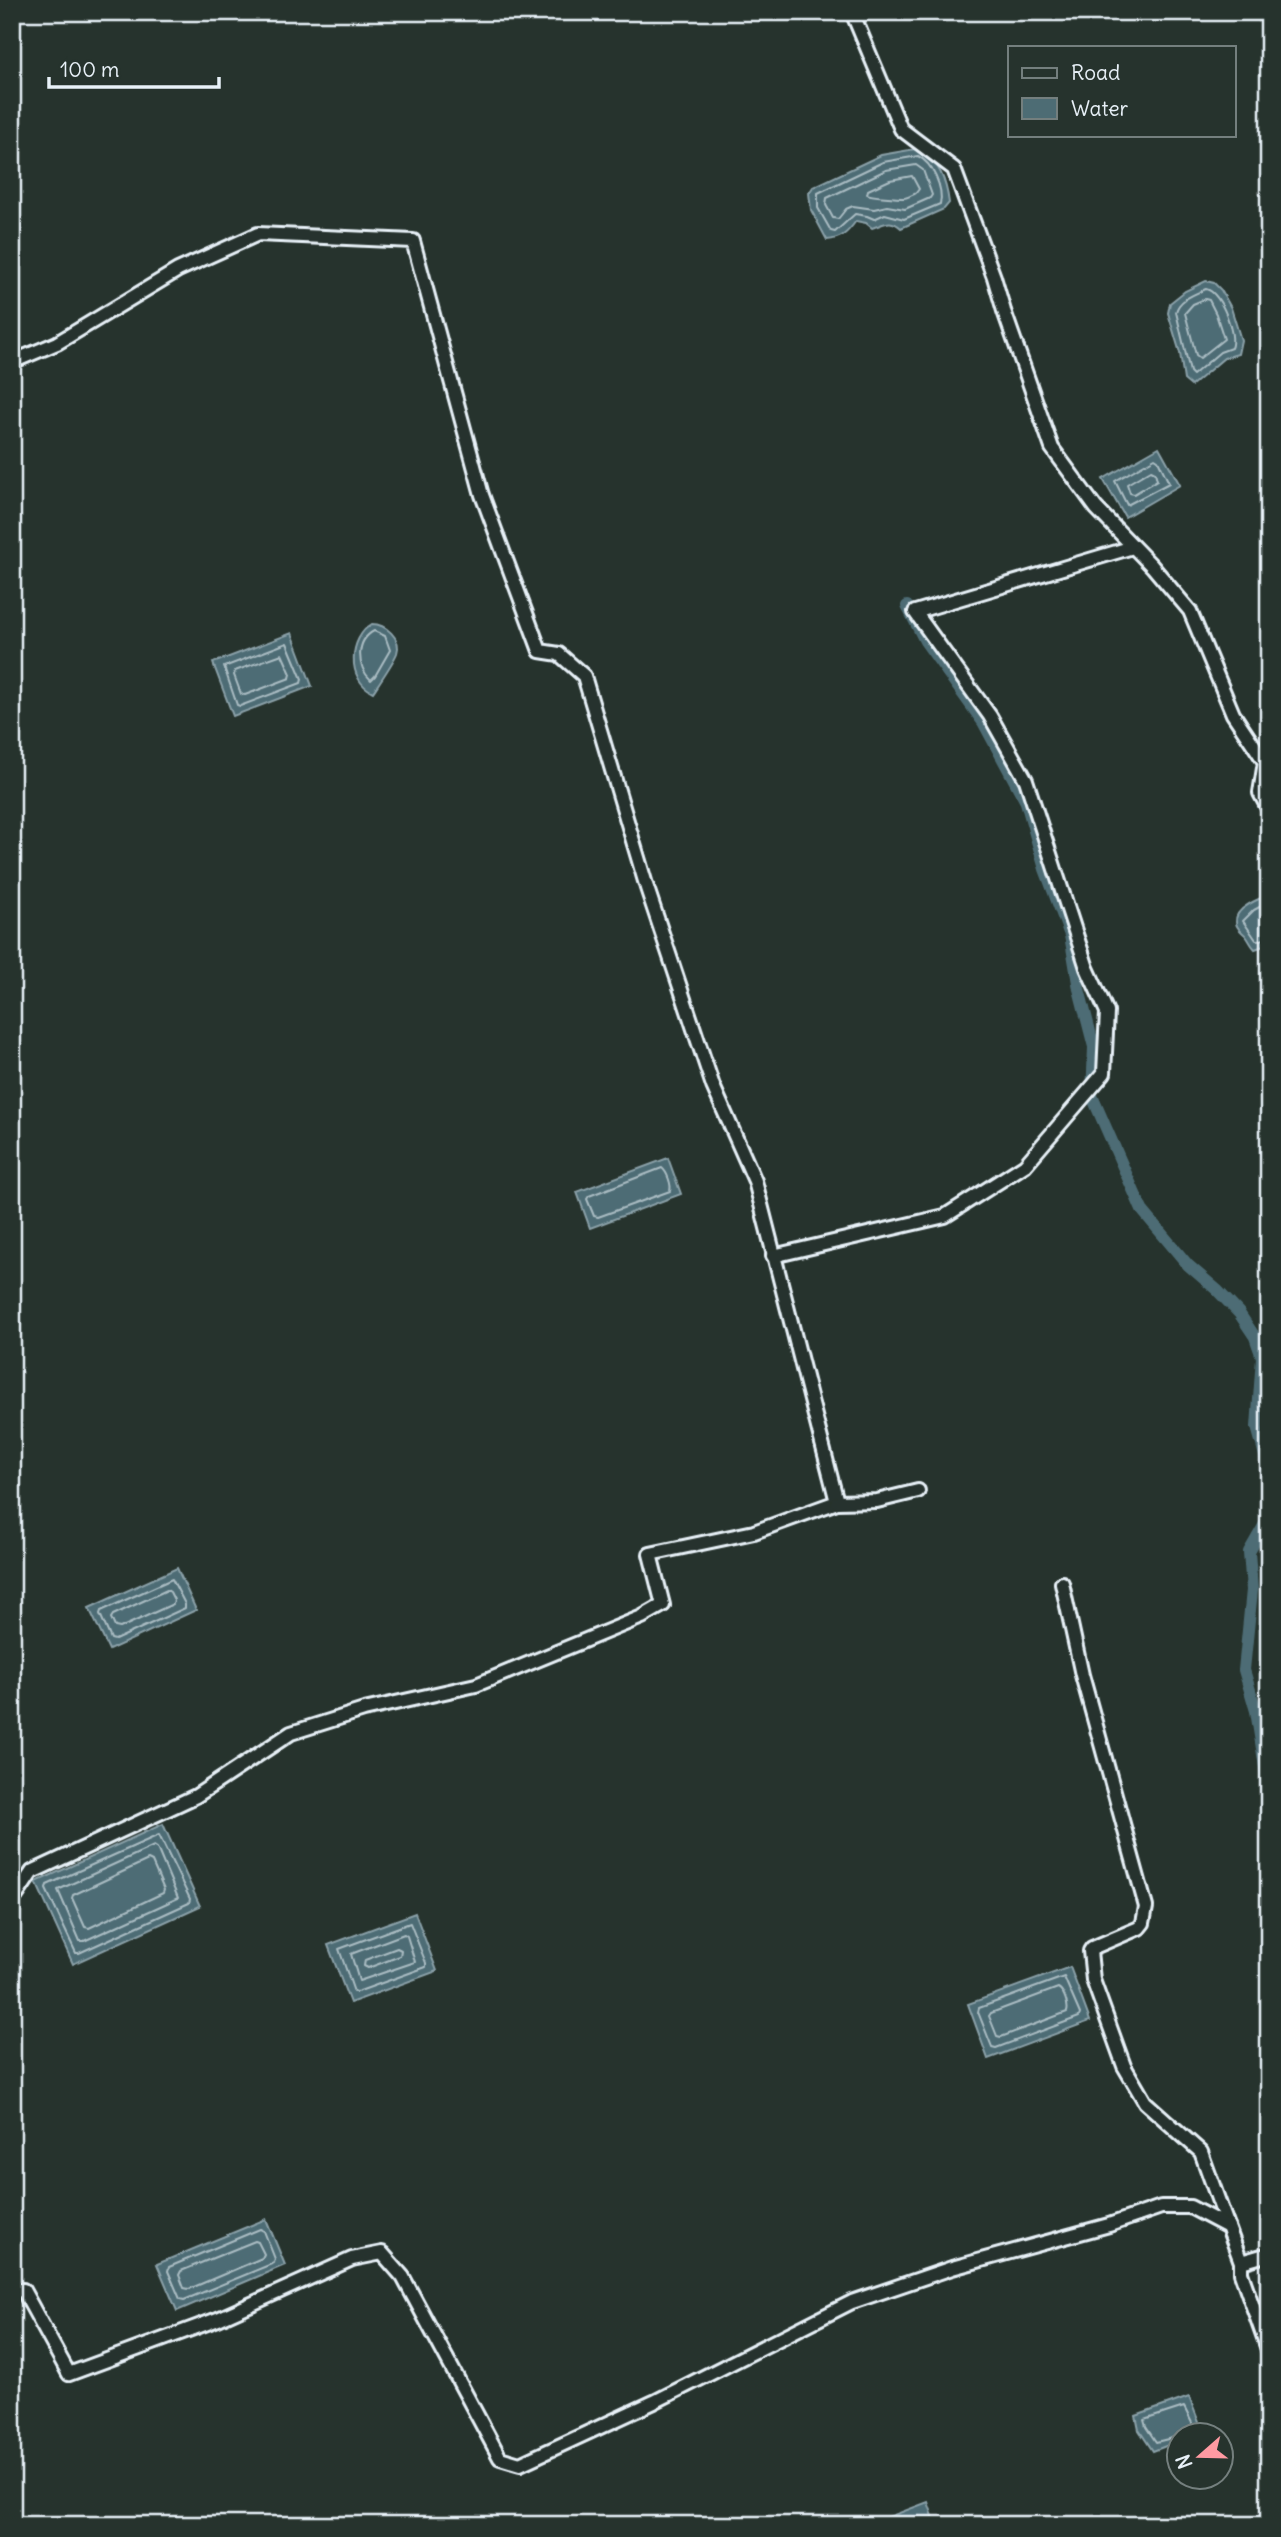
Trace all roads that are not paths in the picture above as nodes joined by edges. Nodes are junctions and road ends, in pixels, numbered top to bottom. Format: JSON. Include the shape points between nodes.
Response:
{"nodes":[{"id":1,"x":852,"y":12,"type":"edge"},
{"id":2,"x":12,"y":362,"type":"edge"},
{"id":3,"x":1133,"y":547,"type":"junction"},
{"id":4,"x":1269,"y":810,"type":"edge"},
{"id":5,"x":774,"y":1256,"type":"junction"},
{"id":6,"x":918,"y":1491,"type":"dead end"},
{"id":7,"x":837,"y":1502,"type":"junction"},
{"id":8,"x":1062,"y":1583,"type":"dead end"},
{"id":9,"x":12,"y":1898,"type":"edge"},
{"id":10,"x":1228,"y":2227,"type":"junction"},
{"id":11,"x":1269,"y":2254,"type":"edge"},
{"id":12,"x":1241,"y":2262,"type":"junction"},
{"id":13,"x":12,"y":2290,"type":"edge"},
{"id":14,"x":1269,"y":2352,"type":"edge"}],
"edges":[{"from":1,"to":3,"type":"street","via":[[901,130],[954,169],[1052,447],[1096,508]]},
{"from":2,"to":5,"type":"street","via":[[57,343],[178,270],[258,234],[413,241],[482,495],[540,651],[559,654],[584,676],[647,888],[713,1086],[755,1181]]},
{"from":3,"to":4,"type":"street","via":[[1190,611],[1233,713],[1265,762],[1260,793]]},
{"from":3,"to":5,"type":"street","via":[[915,612],[990,716],[1026,779],[1087,968],[1107,1012],[1104,1073],[1025,1165],[945,1216]]},
{"from":5,"to":7,"type":"street"},
{"from":6,"to":7,"type":"street","via":[[877,1502]]},
{"from":7,"to":9,"type":"street","via":[[754,1532],[650,1554],[663,1605],[642,1617],[476,1685],[364,1710],[291,1733],[195,1796],[32,1872]]},
{"from":8,"to":10,"type":"street","via":[[1085,1688],[1146,1907],[1139,1928],[1092,1948],[1093,1980],[1124,2066],[1146,2102],[1201,2152]]},
{"from":10,"to":12,"type":"street"},
{"from":10,"to":13,"type":"street","via":[[1190,2207],[1161,2207],[952,2268],[852,2302],[654,2403],[520,2464],[500,2458],[403,2277],[382,2253],[352,2259],[218,2319],[69,2374],[23,2290]]},
{"from":11,"to":12,"type":"street"},
{"from":12,"to":14,"type":"street"}]}
